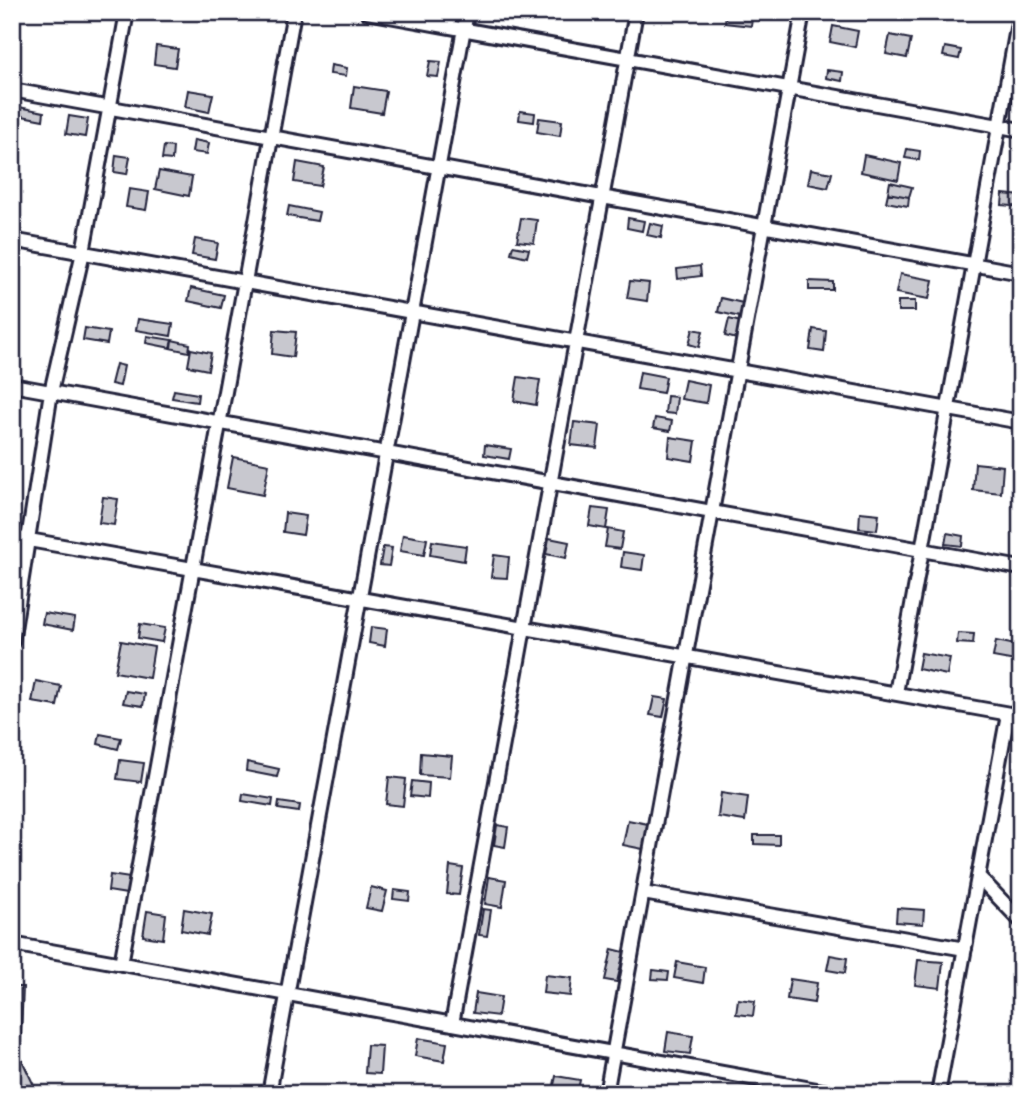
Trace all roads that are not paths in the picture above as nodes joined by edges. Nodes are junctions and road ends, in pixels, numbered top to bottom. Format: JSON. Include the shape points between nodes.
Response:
{"nodes":[{"id":1,"x":127,"y":12,"type":"edge"},
{"id":2,"x":294,"y":12,"type":"edge"},
{"id":3,"x":367,"y":12,"type":"edge"},
{"id":4,"x":467,"y":12,"type":"edge"},
{"id":5,"x":636,"y":12,"type":"edge"},
{"id":6,"x":803,"y":12,"type":"edge"},
{"id":7,"x":1020,"y":12,"type":"edge"},
{"id":8,"x":463,"y":30,"type":"junction"},
{"id":9,"x":628,"y":59,"type":"junction"},
{"id":10,"x":12,"y":90,"type":"edge"},
{"id":11,"x":789,"y":90,"type":"junction"},
{"id":12,"x":109,"y":108,"type":"junction"},
{"id":13,"x":1000,"y":126,"type":"junction"},
{"id":14,"x":1021,"y":130,"type":"edge"},
{"id":15,"x":272,"y":137,"type":"junction"},
{"id":16,"x":438,"y":167,"type":"junction"},
{"id":17,"x":603,"y":197,"type":"junction"},
{"id":18,"x":764,"y":228,"type":"junction"},
{"id":19,"x":12,"y":240,"type":"edge"},
{"id":20,"x":83,"y":252,"type":"junction"},
{"id":21,"x":974,"y":264,"type":"junction"},
{"id":22,"x":1021,"y":273,"type":"edge"},
{"id":23,"x":245,"y":282,"type":"junction"},
{"id":24,"x":412,"y":312,"type":"junction"},
{"id":25,"x":576,"y":341,"type":"junction"},
{"id":26,"x":738,"y":372,"type":"junction"},
{"id":27,"x":12,"y":385,"type":"edge"},
{"id":28,"x":51,"y":392,"type":"junction"},
{"id":29,"x":948,"y":408,"type":"junction"},
{"id":30,"x":1021,"y":422,"type":"edge"},
{"id":31,"x":219,"y":423,"type":"junction"},
{"id":32,"x":386,"y":452,"type":"junction"},
{"id":33,"x":551,"y":482,"type":"junction"},
{"id":34,"x":712,"y":513,"type":"junction"},
{"id":35,"x":12,"y":537,"type":"edge"},
{"id":36,"x":28,"y":540,"type":"junction"},
{"id":37,"x":923,"y":549,"type":"junction"},
{"id":38,"x":193,"y":568,"type":"junction"},
{"id":39,"x":1021,"y":568,"type":"edge"},
{"id":40,"x":360,"y":597,"type":"junction"},
{"id":41,"x":524,"y":627,"type":"junction"},
{"id":42,"x":12,"y":642,"type":"edge"},
{"id":43,"x":686,"y":657,"type":"junction"},
{"id":44,"x":896,"y":693,"type":"junction"},
{"id":45,"x":1014,"y":715,"type":"edge"},
{"id":46,"x":978,"y":876,"type":"junction"},
{"id":47,"x":643,"y":893,"type":"junction"},
{"id":48,"x":1021,"y":921,"type":"edge"},
{"id":49,"x":12,"y":944,"type":"edge"},
{"id":50,"x":965,"y":949,"type":"junction"},
{"id":51,"x":121,"y":964,"type":"junction"},
{"id":52,"x":288,"y":994,"type":"junction"},
{"id":53,"x":452,"y":1024,"type":"junction"},
{"id":54,"x":614,"y":1055,"type":"junction"},
{"id":55,"x":269,"y":1094,"type":"edge"},
{"id":56,"x":606,"y":1094,"type":"edge"},
{"id":57,"x":839,"y":1094,"type":"edge"},
{"id":58,"x":938,"y":1094,"type":"edge"}],
"edges":[{"from":1,"to":12,"type":"street"},
{"from":2,"to":15,"type":"street"},
{"from":3,"to":8,"type":"street"},
{"from":4,"to":8,"type":"street"},
{"from":5,"to":9,"type":"street"},
{"from":6,"to":11,"type":"street"},
{"from":7,"to":13,"type":"street"},
{"from":8,"to":9,"type":"street"},
{"from":8,"to":16,"type":"street"},
{"from":9,"to":11,"type":"street"},
{"from":9,"to":17,"type":"street"},
{"from":10,"to":12,"type":"street"},
{"from":11,"to":13,"type":"street"},
{"from":11,"to":18,"type":"street"},
{"from":12,"to":15,"type":"street"},
{"from":12,"to":20,"type":"street"},
{"from":13,"to":14,"type":"street"},
{"from":13,"to":21,"type":"street"},
{"from":15,"to":16,"type":"street"},
{"from":15,"to":23,"type":"street"},
{"from":16,"to":17,"type":"street"},
{"from":16,"to":24,"type":"street"},
{"from":17,"to":18,"type":"street"},
{"from":17,"to":25,"type":"street"},
{"from":18,"to":21,"type":"street"},
{"from":18,"to":26,"type":"street"},
{"from":19,"to":20,"type":"street"},
{"from":20,"to":23,"type":"street"},
{"from":20,"to":28,"type":"street"},
{"from":21,"to":22,"type":"street"},
{"from":21,"to":29,"type":"street"},
{"from":23,"to":24,"type":"street"},
{"from":23,"to":31,"type":"street"},
{"from":24,"to":25,"type":"street"},
{"from":24,"to":32,"type":"street"},
{"from":25,"to":26,"type":"street"},
{"from":25,"to":33,"type":"street"},
{"from":26,"to":29,"type":"street"},
{"from":26,"to":34,"type":"street"},
{"from":27,"to":28,"type":"street"},
{"from":28,"to":31,"type":"street"},
{"from":28,"to":36,"type":"street"},
{"from":29,"to":30,"type":"street"},
{"from":29,"to":37,"type":"street"},
{"from":31,"to":32,"type":"street"},
{"from":31,"to":38,"type":"street"},
{"from":32,"to":33,"type":"street"},
{"from":32,"to":40,"type":"street"},
{"from":33,"to":34,"type":"street"},
{"from":33,"to":41,"type":"street"},
{"from":34,"to":37,"type":"street"},
{"from":34,"to":43,"type":"street"},
{"from":35,"to":36,"type":"street"},
{"from":36,"to":38,"type":"street"},
{"from":36,"to":42,"type":"street"},
{"from":37,"to":39,"type":"street"},
{"from":37,"to":44,"type":"street"},
{"from":38,"to":40,"type":"street"},
{"from":38,"to":51,"type":"street"},
{"from":40,"to":41,"type":"street"},
{"from":40,"to":52,"type":"street"},
{"from":41,"to":43,"type":"street"},
{"from":41,"to":53,"type":"street"},
{"from":43,"to":44,"type":"street"},
{"from":43,"to":47,"type":"street"},
{"from":44,"to":45,"type":"street"},
{"from":45,"to":46,"type":"street"},
{"from":46,"to":48,"type":"street"},
{"from":46,"to":50,"type":"street"},
{"from":47,"to":50,"type":"street"},
{"from":47,"to":54,"type":"street"},
{"from":49,"to":51,"type":"street"},
{"from":50,"to":58,"type":"street"},
{"from":51,"to":52,"type":"street"},
{"from":52,"to":53,"type":"street"},
{"from":52,"to":55,"type":"street"},
{"from":53,"to":54,"type":"street"},
{"from":54,"to":56,"type":"street"},
{"from":54,"to":57,"type":"street"}]}
